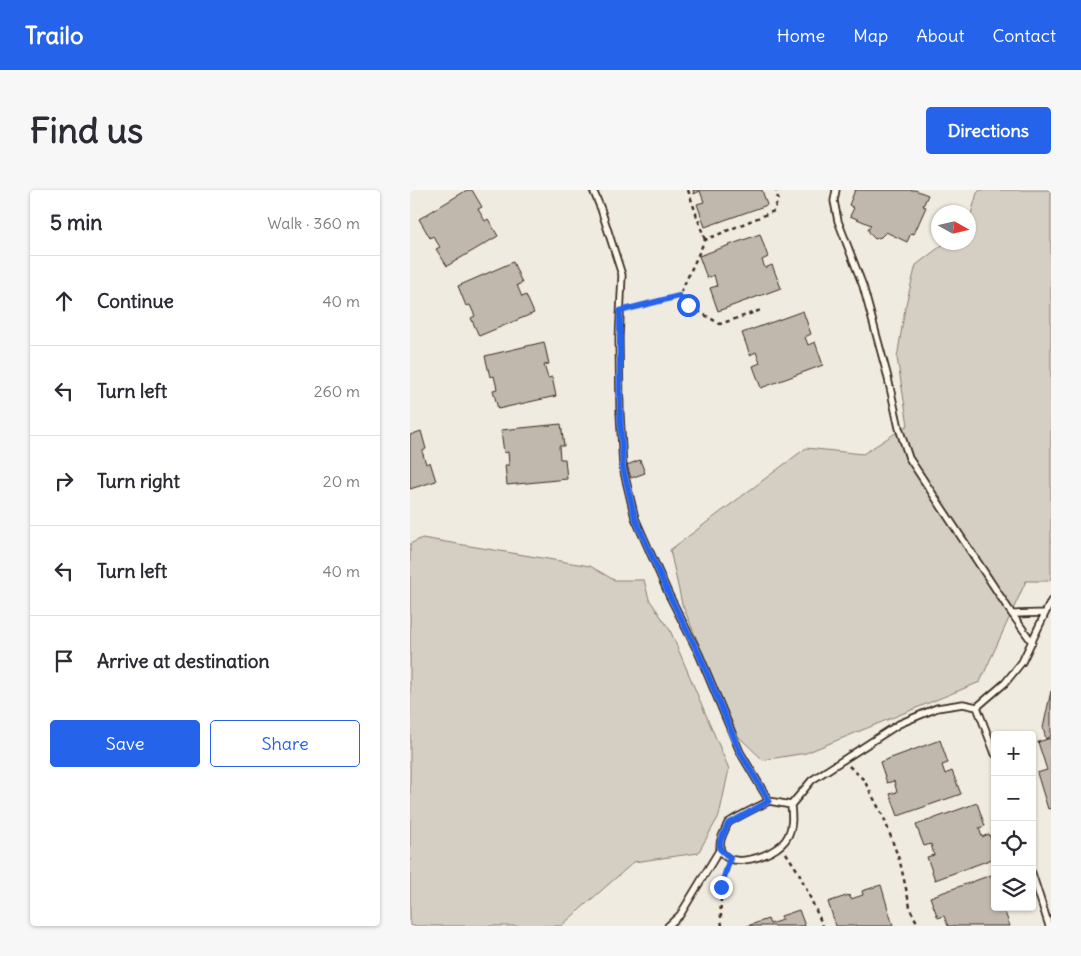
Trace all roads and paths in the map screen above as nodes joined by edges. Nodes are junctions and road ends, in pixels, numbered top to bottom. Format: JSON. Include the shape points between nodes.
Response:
{"nodes":[{"id":1,"x":593,"y":190,"type":"edge"},
{"id":2,"x":688,"y":190,"type":"edge"},
{"id":3,"x":776,"y":190,"type":"edge"},
{"id":4,"x":836,"y":190,"type":"edge"},
{"id":5,"x":705,"y":240,"type":"junction"},
{"id":6,"x":679,"y":296,"type":"junction"},
{"id":7,"x":761,"y":310,"type":"dead end"},
{"id":8,"x":620,"y":311,"type":"junction"},
{"id":9,"x":1051,"y":601,"type":"edge"},
{"id":10,"x":1045,"y":613,"type":"junction"},
{"id":11,"x":1012,"y":614,"type":"junction"},
{"id":12,"x":1032,"y":642,"type":"junction"},
{"id":13,"x":977,"y":707,"type":"junction"},
{"id":14,"x":991,"y":744,"type":"edge"},
{"id":15,"x":843,"y":760,"type":"junction"},
{"id":16,"x":769,"y":801,"type":"junction"},
{"id":17,"x":791,"y":806,"type":"junction"},
{"id":18,"x":781,"y":846,"type":"junction"},
{"id":19,"x":720,"y":849,"type":"junction"},
{"id":20,"x":730,"y":858,"type":"junction"},
{"id":21,"x":1036,"y":886,"type":"edge"},
{"id":22,"x":668,"y":926,"type":"edge"},
{"id":23,"x":722,"y":926,"type":"edge"},
{"id":24,"x":822,"y":926,"type":"edge"},
{"id":25,"x":919,"y":926,"type":"edge"},
{"id":26,"x":1049,"y":926,"type":"edge"}],
"edges":[{"from":1,"to":8,"type":"lane","via":[[622,275]]},
{"from":2,"to":5,"type":"path"},
{"from":3,"to":5,"type":"path","via":[[778,199],[774,211]]},
{"from":4,"to":11,"type":"lane","via":[[834,201],[838,220],[863,286],[909,458]]},
{"from":5,"to":6,"type":"path"},
{"from":6,"to":7,"type":"path","via":[[720,324]]},
{"from":6,"to":8,"type":"path"},
{"from":8,"to":16,"type":"lane","via":[[623,468],[635,518],[699,654],[740,752]]},
{"from":9,"to":10,"type":"lane"},
{"from":10,"to":11,"type":"lane"},
{"from":10,"to":12,"type":"lane"},
{"from":11,"to":12,"type":"lane"},
{"from":12,"to":13,"type":"lane","via":[[1022,662],[1005,683]]},
{"from":13,"to":14,"type":"lane"},
{"from":13,"to":15,"type":"lane","via":[[963,704],[937,708],[899,724]]},
{"from":15,"to":17,"type":"lane","via":[[812,780]]},
{"from":15,"to":25,"type":"path","via":[[864,780],[884,818],[900,862],[911,912]]},
{"from":16,"to":17,"type":"lane"},
{"from":16,"to":19,"type":"lane","via":[[728,824]]},
{"from":17,"to":18,"type":"lane","via":[[792,824]]},
{"from":18,"to":20,"type":"lane","via":[[748,861]]},
{"from":18,"to":24,"type":"path","via":[[799,873]]},
{"from":19,"to":20,"type":"lane"},
{"from":19,"to":22,"type":"lane","via":[[680,915]]},
{"from":20,"to":23,"type":"path","via":[[721,887]]},
{"from":21,"to":26,"type":"lane"}]}
